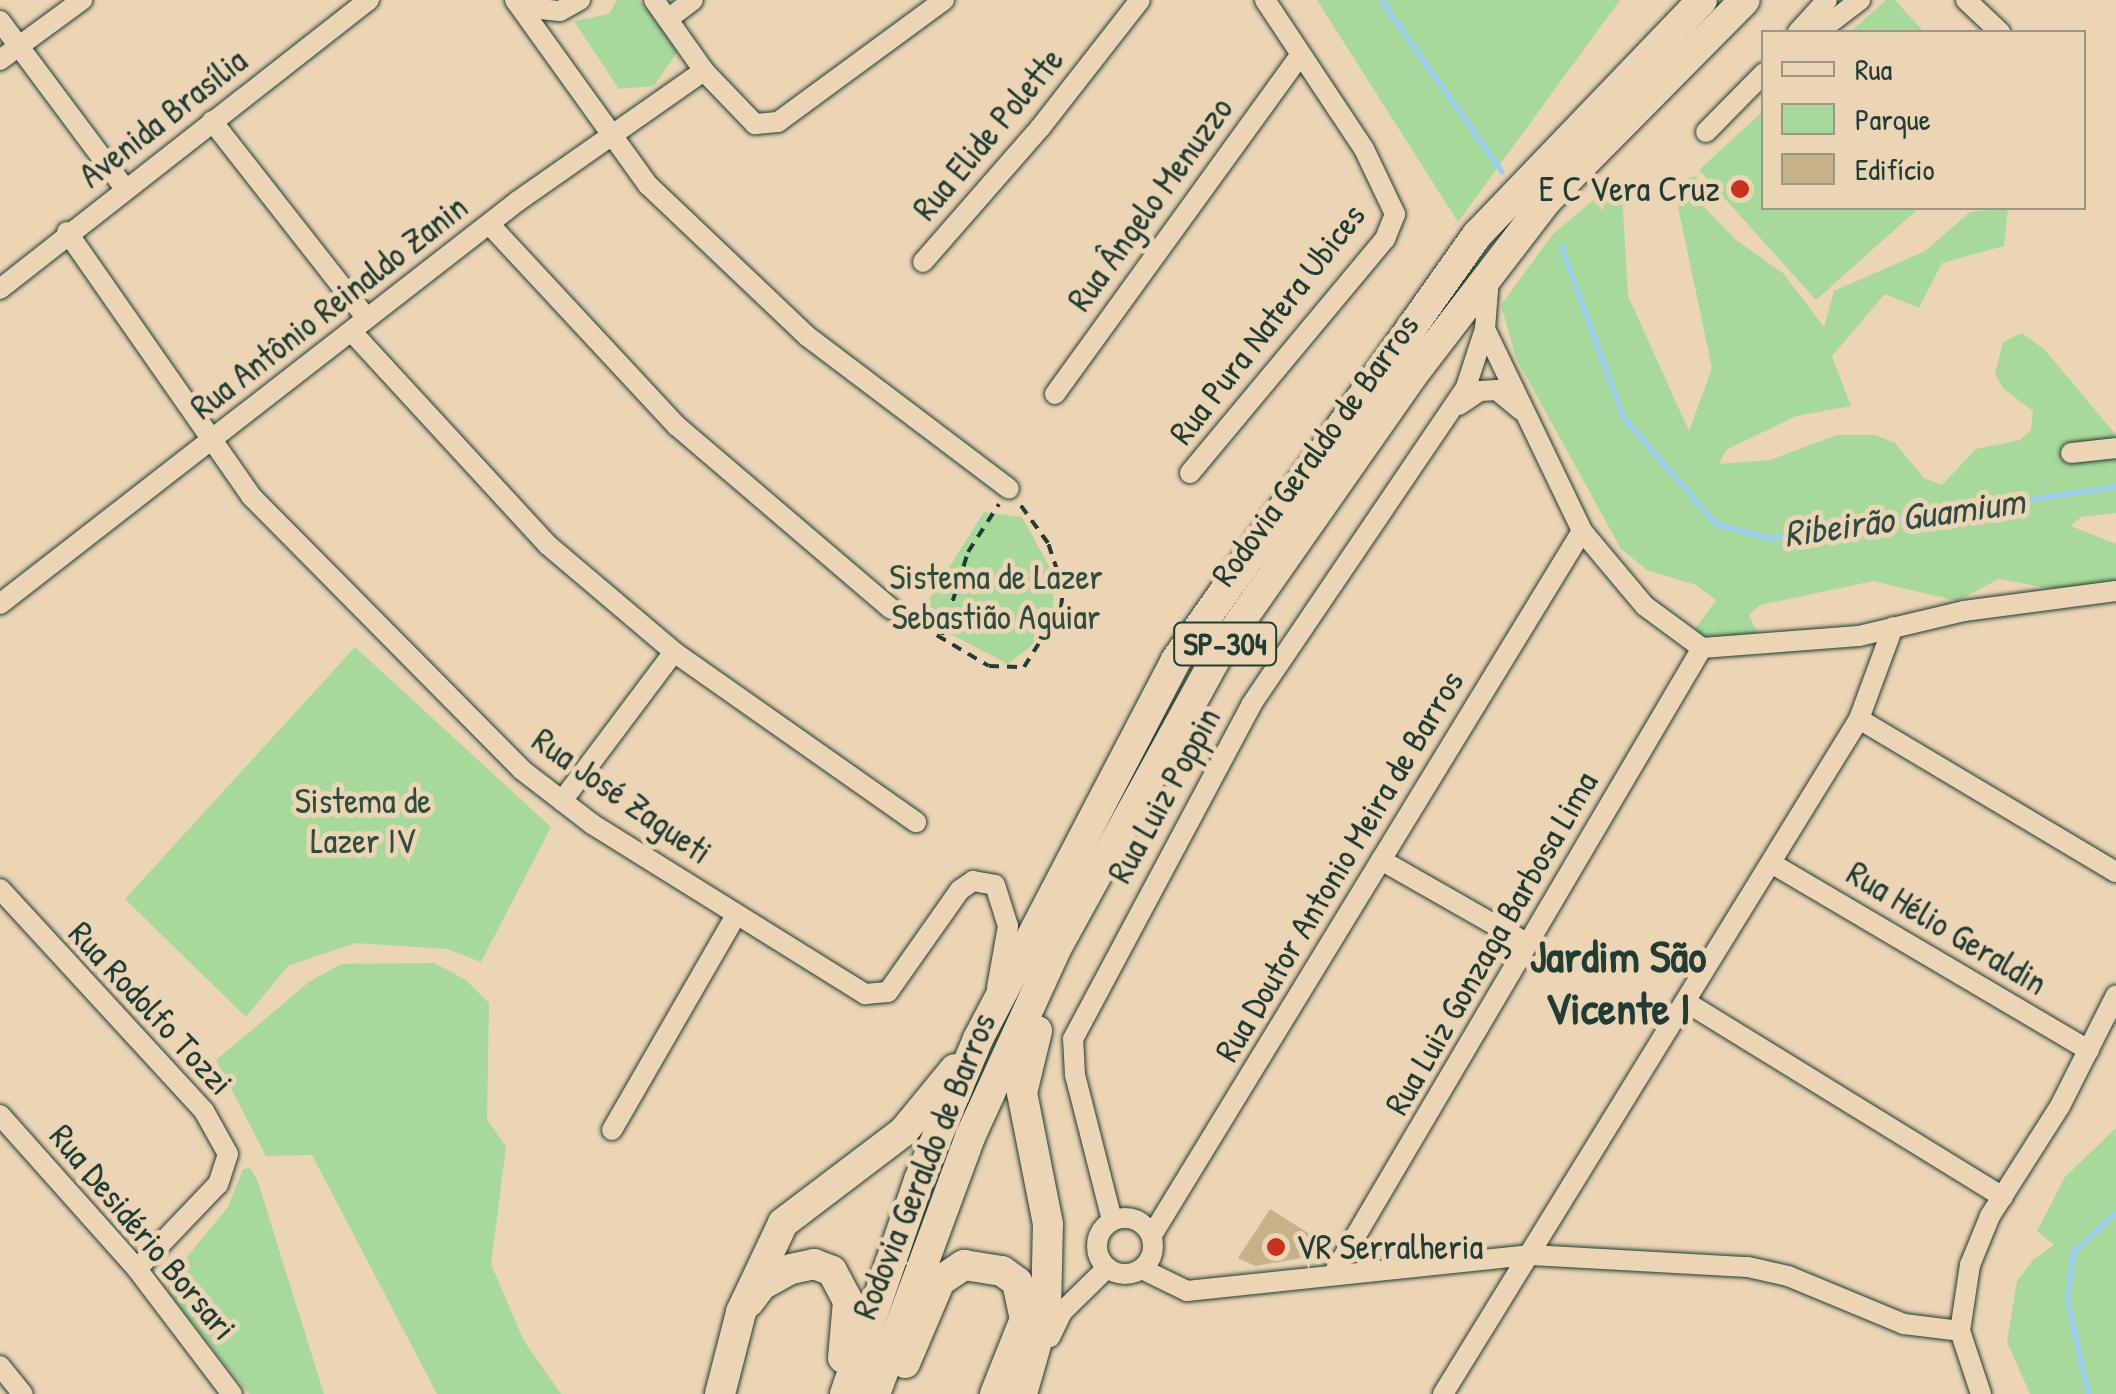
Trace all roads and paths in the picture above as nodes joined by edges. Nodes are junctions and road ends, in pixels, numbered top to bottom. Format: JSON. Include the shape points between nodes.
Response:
{"nodes":[{"id":1,"x":82,"y":0,"type":"edge"},
{"id":2,"x":369,"y":0,"type":"edge"},
{"id":3,"x":580,"y":0,"type":"edge"},
{"id":4,"x":654,"y":0,"type":"edge"},
{"id":5,"x":692,"y":0,"type":"edge"},
{"id":6,"x":944,"y":0,"type":"edge"},
{"id":7,"x":1140,"y":0,"type":"edge"},
{"id":8,"x":1265,"y":0,"type":"edge"},
{"id":9,"x":1702,"y":0,"type":"edge"},
{"id":10,"x":1745,"y":0,"type":"edge"},
{"id":11,"x":1827,"y":0,"type":"edge"},
{"id":12,"x":1860,"y":0,"type":"edge"},
{"id":13,"x":1966,"y":0,"type":"edge"},
{"id":14,"x":518,"y":4,"type":"edge"},
{"id":15,"x":668,"y":20,"type":"junction"},
{"id":16,"x":0,"y":22,"type":"edge"},
{"id":17,"x":1800,"y":30,"type":"edge"},
{"id":18,"x":1821,"y":30,"type":"edge"},
{"id":19,"x":1998,"y":30,"type":"edge"},
{"id":20,"x":20,"y":48,"type":"junction"},
{"id":21,"x":1300,"y":55,"type":"junction"},
{"id":22,"x":0,"y":60,"type":"edge"},
{"id":23,"x":704,"y":70,"type":"junction"},
{"id":24,"x":1761,"y":76,"type":"edge"},
{"id":25,"x":212,"y":122,"type":"junction"},
{"id":26,"x":1706,"y":132,"type":"dead end"},
{"id":27,"x":612,"y":139,"type":"junction"},
{"id":28,"x":126,"y":189,"type":"junction"},
{"id":29,"x":490,"y":225,"type":"junction"},
{"id":30,"x":67,"y":232,"type":"junction"},
{"id":31,"x":922,"y":262,"type":"dead end"},
{"id":32,"x":1489,"y":278,"type":"junction"},
{"id":33,"x":0,"y":290,"type":"edge"},
{"id":34,"x":360,"y":325,"type":"junction"},
{"id":35,"x":1486,"y":329,"type":"junction"},
{"id":36,"x":1055,"y":394,"type":"dead end"},
{"id":37,"x":1530,"y":420,"type":"junction"},
{"id":38,"x":1432,"y":437,"type":"junction"},
{"id":39,"x":208,"y":442,"type":"junction"},
{"id":40,"x":2116,"y":448,"type":"edge"},
{"id":41,"x":2071,"y":453,"type":"dead end"},
{"id":42,"x":1190,"y":474,"type":"dead end"},
{"id":43,"x":1009,"y":489,"type":"junction"},
{"id":44,"x":1582,"y":531,"type":"junction"},
{"id":45,"x":2116,"y":591,"type":"edge"},
{"id":46,"x":0,"y":604,"type":"edge"},
{"id":47,"x":891,"y":609,"type":"joint"},
{"id":48,"x":1893,"y":628,"type":"junction"},
{"id":49,"x":942,"y":635,"type":"junction"},
{"id":50,"x":1702,"y":648,"type":"junction"},
{"id":51,"x":674,"y":652,"type":"junction"},
{"id":52,"x":1859,"y":719,"type":"junction"},
{"id":53,"x":562,"y":801,"type":"junction"},
{"id":54,"x":1127,"y":816,"type":"junction"},
{"id":55,"x":916,"y":822,"type":"dead end"},
{"id":56,"x":1381,"y":860,"type":"junction"},
{"id":57,"x":1772,"y":862,"type":"junction"},
{"id":58,"x":2116,"y":872,"type":"edge"},
{"id":59,"x":0,"y":889,"type":"edge"},
{"id":60,"x":736,"y":915,"type":"junction"},
{"id":61,"x":1528,"y":944,"type":"junction"},
{"id":62,"x":2116,"y":995,"type":"edge"},
{"id":63,"x":1686,"y":1002,"type":"junction"},
{"id":64,"x":995,"y":1005,"type":"junction"},
{"id":65,"x":978,"y":1039,"type":"junction"},
{"id":66,"x":2089,"y":1050,"type":"junction"},
{"id":67,"x":0,"y":1115,"type":"edge"},
{"id":68,"x":612,"y":1130,"type":"dead end"},
{"id":69,"x":2002,"y":1198,"type":"junction"},
{"id":70,"x":1112,"y":1220,"type":"junction"},
{"id":71,"x":1152,"y":1235,"type":"junction"},
{"id":72,"x":1532,"y":1255,"type":"junction"},
{"id":73,"x":1107,"y":1268,"type":"junction"},
{"id":74,"x":137,"y":1269,"type":"junction"},
{"id":75,"x":1142,"y":1269,"type":"junction"},
{"id":76,"x":1335,"y":1271,"type":"junction"},
{"id":77,"x":741,"y":1312,"type":"junction"},
{"id":78,"x":1960,"y":1331,"type":"junction"},
{"id":79,"x":0,"y":1366,"type":"edge"},
{"id":80,"x":1462,"y":1368,"type":"junction"},
{"id":81,"x":1026,"y":1387,"type":"edge"},
{"id":82,"x":22,"y":1394,"type":"edge"},
{"id":83,"x":232,"y":1394,"type":"edge"},
{"id":84,"x":720,"y":1394,"type":"edge"},
{"id":85,"x":836,"y":1394,"type":"edge"},
{"id":86,"x":845,"y":1394,"type":"edge"},
{"id":87,"x":875,"y":1394,"type":"edge"},
{"id":88,"x":893,"y":1394,"type":"edge"},
{"id":89,"x":995,"y":1394,"type":"edge"},
{"id":90,"x":1443,"y":1394,"type":"edge"},
{"id":91,"x":1462,"y":1394,"type":"edge"},
{"id":92,"x":1981,"y":1394,"type":"edge"}],
"edges":[{"from":1,"to":20,"type":"street"},
{"from":2,"to":25,"type":"street","name":"Avenida Brasília"},
{"from":3,"to":14,"type":"street","via":[[560,11]]},
{"from":4,"to":15,"type":"street"},
{"from":5,"to":15,"type":"street"},
{"from":6,"to":23,"type":"street","via":[[778,122],[755,124]]},
{"from":7,"to":31,"type":"street","name":"Rua Elide Polette"},
{"from":8,"to":21,"type":"street"},
{"from":9,"to":64,"type":"highway","name":"Rodovia Geraldo de Barros","number":"SP-304","via":[[1477,235],[1269,524],[1176,660]]},
{"from":10,"to":32,"type":"highway","name":"Rodovia Geraldo de Barros","number":"SP-304","via":[[1547,200]]},
{"from":11,"to":17,"type":"street"},
{"from":12,"to":18,"type":"street"},
{"from":13,"to":19,"type":"street"},
{"from":14,"to":27,"type":"street"},
{"from":15,"to":23,"type":"street"},
{"from":16,"to":20,"type":"street"},
{"from":20,"to":22,"type":"street"},
{"from":20,"to":28,"type":"street"},
{"from":21,"to":36,"type":"street","name":"Rua Ângelo Menuzzo"},
{"from":21,"to":42,"type":"street","name":"Rua Pura Natera Ubices","via":[[1364,150],[1396,214],[1385,239]]},
{"from":23,"to":27,"type":"street","name":"Rua Antônio Reinaldo Zanin"},
{"from":24,"to":26,"type":"street"},
{"from":25,"to":28,"type":"street","name":"Avenida Brasília"},
{"from":25,"to":34,"type":"street"},
{"from":27,"to":29,"type":"street","name":"Rua Antônio Reinaldo Zanin"},
{"from":27,"to":43,"type":"street","via":[[648,185],[806,336]]},
{"from":28,"to":30,"type":"street","name":"Avenida Brasília"},
{"from":29,"to":34,"type":"street","name":"Rua Antônio Reinaldo Zanin"},
{"from":29,"to":47,"type":"street","via":[[678,426]]},
{"from":30,"to":33,"type":"street","name":"Avenida Brasília"},
{"from":30,"to":39,"type":"street","name":"Rua José Zagueti"},
{"from":32,"to":35,"type":"street"},
{"from":32,"to":54,"type":"highway","name":"Rodovia Geraldo de Barros","number":"SP-304","via":[[1268,575]]},
{"from":34,"to":39,"type":"street","name":"Rua Antônio Reinaldo Zanin"},
{"from":34,"to":51,"type":"street","via":[[548,545]]},
{"from":35,"to":37,"type":"street"},
{"from":35,"to":38,"type":"street","name":"Rua Luiz Poppin","via":[[1466,387]]},
{"from":37,"to":38,"type":"street","name":"Rua Luiz Poppin","via":[[1510,396],[1480,390]]},
{"from":37,"to":44,"type":"street"},
{"from":38,"to":70,"type":"street","name":"Rua Luiz Poppin","via":[[1251,704],[1074,1039],[1075,1074]]},
{"from":39,"to":46,"type":"street","name":"Rua Antônio Reinaldo Zanin"},
{"from":39,"to":53,"type":"street","name":"Rua José Zagueti","via":[[251,496],[481,734]]},
{"from":40,"to":41,"type":"street"},
{"from":43,"to":49,"type":"path","via":[[968,552]]},
{"from":43,"to":49,"type":"path","via":[[1058,565],[1061,608],[1040,648],[1015,671],[989,666]]},
{"from":44,"to":50,"type":"street","via":[[1645,606]]},
{"from":44,"to":56,"type":"street","name":"Rua Doutor Antonio Meira de Barros"},
{"from":45,"to":48,"type":"street","via":[[1964,611]]},
{"from":47,"to":49,"type":"path"},
{"from":48,"to":50,"type":"street"},
{"from":48,"to":52,"type":"street"},
{"from":50,"to":61,"type":"street","name":"Rua Luiz Gonzaga Barbosa Lima"},
{"from":51,"to":53,"type":"street"},
{"from":51,"to":55,"type":"street"},
{"from":52,"to":57,"type":"street"},
{"from":52,"to":58,"type":"street"},
{"from":53,"to":60,"type":"street","name":"Rua José Zagueti"},
{"from":54,"to":81,"type":"highway","via":[[1023,1072],[1048,1224],[1046,1310]]},
{"from":54,"to":87,"type":"highway","name":"Rodovia Geraldo de Barros","number":"SP-304","via":[[1056,949],[970,1137]]},
{"from":56,"to":61,"type":"street"},
{"from":56,"to":71,"type":"street","name":"Rua Doutor Antonio Meira de Barros"},
{"from":57,"to":63,"type":"street"},
{"from":57,"to":66,"type":"street","name":"Rua Hélio Geraldin"},
{"from":59,"to":74,"type":"street","name":"Rua Rodolfo Tozzi","via":[[204,1111],[228,1154],[213,1191]]},
{"from":60,"to":64,"type":"street","name":"Rua José Zagueti","via":[[849,986],[878,996],[888,992],[960,890],[994,884],[1007,908]]},
{"from":60,"to":68,"type":"street"},
{"from":61,"to":76,"type":"street","name":"Rua Luiz Gonzaga Barbosa Lima"},
{"from":62,"to":66,"type":"street"},
{"from":63,"to":69,"type":"street"},
{"from":63,"to":72,"type":"street"},
{"from":64,"to":65,"type":"highway","name":"Rodovia Geraldo de Barros","number":"SP-304"},
{"from":65,"to":77,"type":"highway","via":[[904,1131],[782,1223]]},
{"from":65,"to":86,"type":"highway","name":"Rodovia Geraldo de Barros","number":"SP-304"},
{"from":66,"to":69,"type":"street"},
{"from":67,"to":74,"type":"street","name":"Rua Desidério Borsari"},
{"from":69,"to":78,"type":"street","via":[[1970,1265]]},
{"from":70,"to":71,"type":"street","via":[[1140,1221]]},
{"from":70,"to":73,"type":"street","via":[[1096,1242]]},
{"from":71,"to":75,"type":"street","via":[[1152,1254]]},
{"from":72,"to":76,"type":"street"},
{"from":72,"to":78,"type":"street","via":[[1748,1267],[1904,1324]]},
{"from":72,"to":80,"type":"street"},
{"from":73,"to":75,"type":"street","via":[[1124,1274]]},
{"from":73,"to":81,"type":"street","via":[[1062,1312]]},
{"from":74,"to":83,"type":"street","name":"Rua Desidério Borsari"},
{"from":75,"to":76,"type":"street","via":[[1188,1292]]},
{"from":77,"to":84,"type":"highway"},
{"from":77,"to":85,"type":"highway","via":[[762,1285],[791,1268],[814,1264],[832,1271],[848,1302]]},
{"from":78,"to":92,"type":"street"},
{"from":79,"to":82,"type":"street"},
{"from":80,"to":90,"type":"street"},
{"from":80,"to":91,"type":"street"},
{"from":88,"to":89,"type":"highway","via":[[933,1291],[964,1265],[1002,1271],[1023,1298],[1020,1342]]}]}
